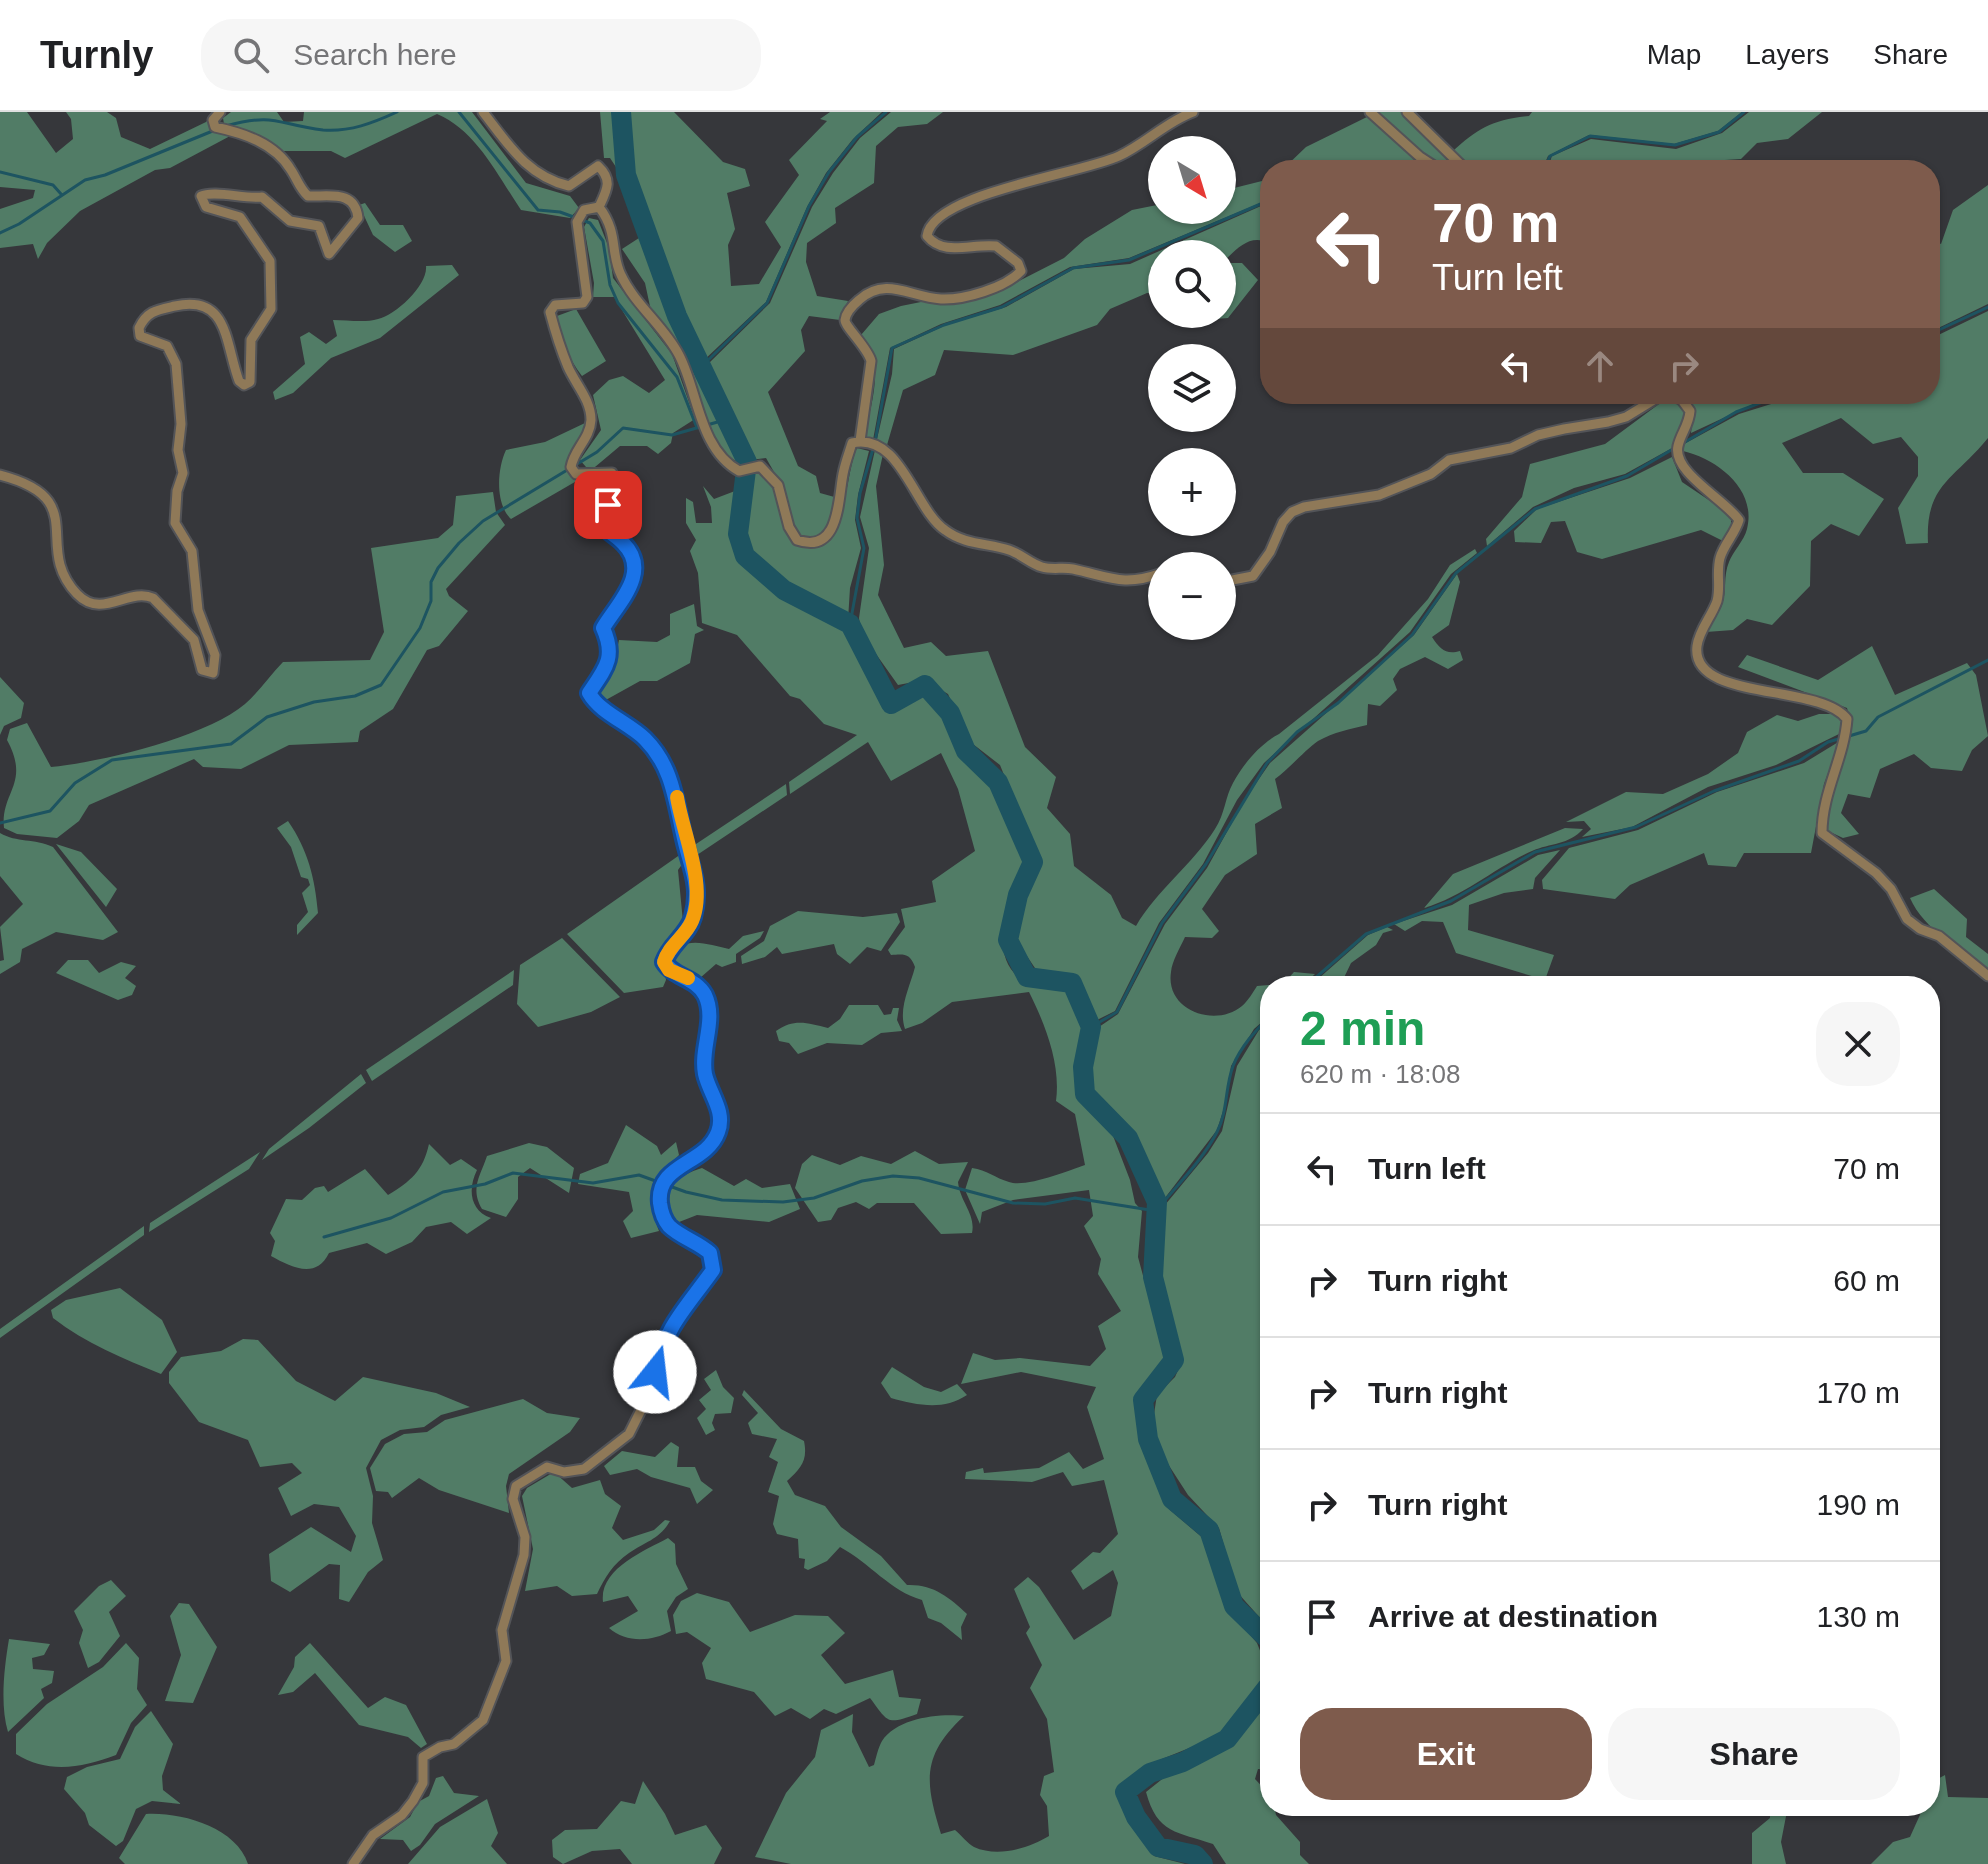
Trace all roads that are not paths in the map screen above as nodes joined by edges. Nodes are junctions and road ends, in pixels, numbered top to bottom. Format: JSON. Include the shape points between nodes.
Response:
{"nodes":[{"id":1,"x":220,"y":112,"type":"edge"},
{"id":2,"x":483,"y":112,"type":"edge"},
{"id":3,"x":1193,"y":112,"type":"edge"},
{"id":4,"x":1370,"y":112,"type":"edge"},
{"id":5,"x":1407,"y":112,"type":"edge"},
{"id":6,"x":1425,"y":160,"type":"edge"},
{"id":7,"x":1456,"y":160,"type":"edge"},
{"id":8,"x":599,"y":207,"type":"junction"},
{"id":9,"x":1645,"y":404,"type":"edge"},
{"id":10,"x":1685,"y":404,"type":"edge"},
{"id":11,"x":864,"y":441,"type":"junction"},
{"id":12,"x":0,"y":475,"type":"edge"},
{"id":13,"x":1148,"y":578,"type":"edge"},
{"id":14,"x":1236,"y":579,"type":"edge"},
{"id":15,"x":1988,"y":976,"type":"edge"},
{"id":16,"x":353,"y":1864,"type":"edge"}],
"edges":[{"from":1,"to":12,"type":"street","via":[[213,120],[215,127],[270,148],[304,193],[347,198],[358,218],[329,254],[319,226],[290,221],[262,197],[201,196],[206,207],[240,217],[270,261],[271,309],[251,340],[250,382],[239,381],[223,326],[207,307],[186,304],[152,312],[139,328],[146,340],[167,346],[176,364],[183,473],[175,523],[192,551],[198,610],[215,655],[213,673],[202,670],[194,640],[153,598],[105,605],[76,594],[57,552],[54,508],[42,492]]},
{"from":2,"to":8,"type":"street","via":[[518,158],[543,178],[569,186],[598,166],[609,184]]},
{"from":3,"to":11,"type":"street","via":[[1116,158],[962,204],[928,225],[927,236],[934,245],[996,246],[1021,271],[996,287],[952,299],[884,286],[852,306],[846,326],[868,349],[871,361]]},
{"from":4,"to":6,"type":"street"},
{"from":5,"to":7,"type":"street"},
{"from":8,"to":11,"type":"street","via":[[617,247],[621,275],[680,355],[699,417],[721,456],[739,471],[760,466],[778,485],[797,540],[816,542],[829,535],[852,443]]},
{"from":8,"to":16,"type":"street","via":[[584,210],[577,222],[587,297],[583,303],[555,305],[550,312],[591,419],[571,467],[576,474],[612,473],[618,483],[601,521],[633,555],[635,569],[631,586],[603,628],[610,656],[589,693],[659,754],[676,792],[683,836],[695,866],[698,890],[692,921],[668,949],[664,962],[669,970],[697,983],[709,1007],[705,1074],[717,1103],[719,1129],[706,1151],[666,1178],[660,1195],[670,1227],[710,1253],[713,1270],[661,1343],[654,1384],[629,1434],[584,1469],[564,1472],[547,1467],[516,1486],[513,1499],[523,1521],[524,1555],[502,1630],[506,1661],[483,1720],[468,1734],[423,1757],[423,1783],[413,1801],[373,1835]]},
{"from":9,"to":14,"type":"street","via":[[1608,422],[1449,460],[1431,474],[1379,495],[1292,512],[1253,576]]},
{"from":10,"to":15,"type":"street","via":[[1689,426],[1678,445],[1678,459],[1739,520],[1721,555],[1718,598],[1696,648],[1700,663],[1722,682],[1839,709],[1847,719],[1845,735],[1828,784],[1822,833],[1876,873],[1907,919],[1939,936]]},
{"from":11,"to":13,"type":"street","via":[[902,470],[937,524],[963,541],[1009,550],[1042,567],[1105,579]]}]}
